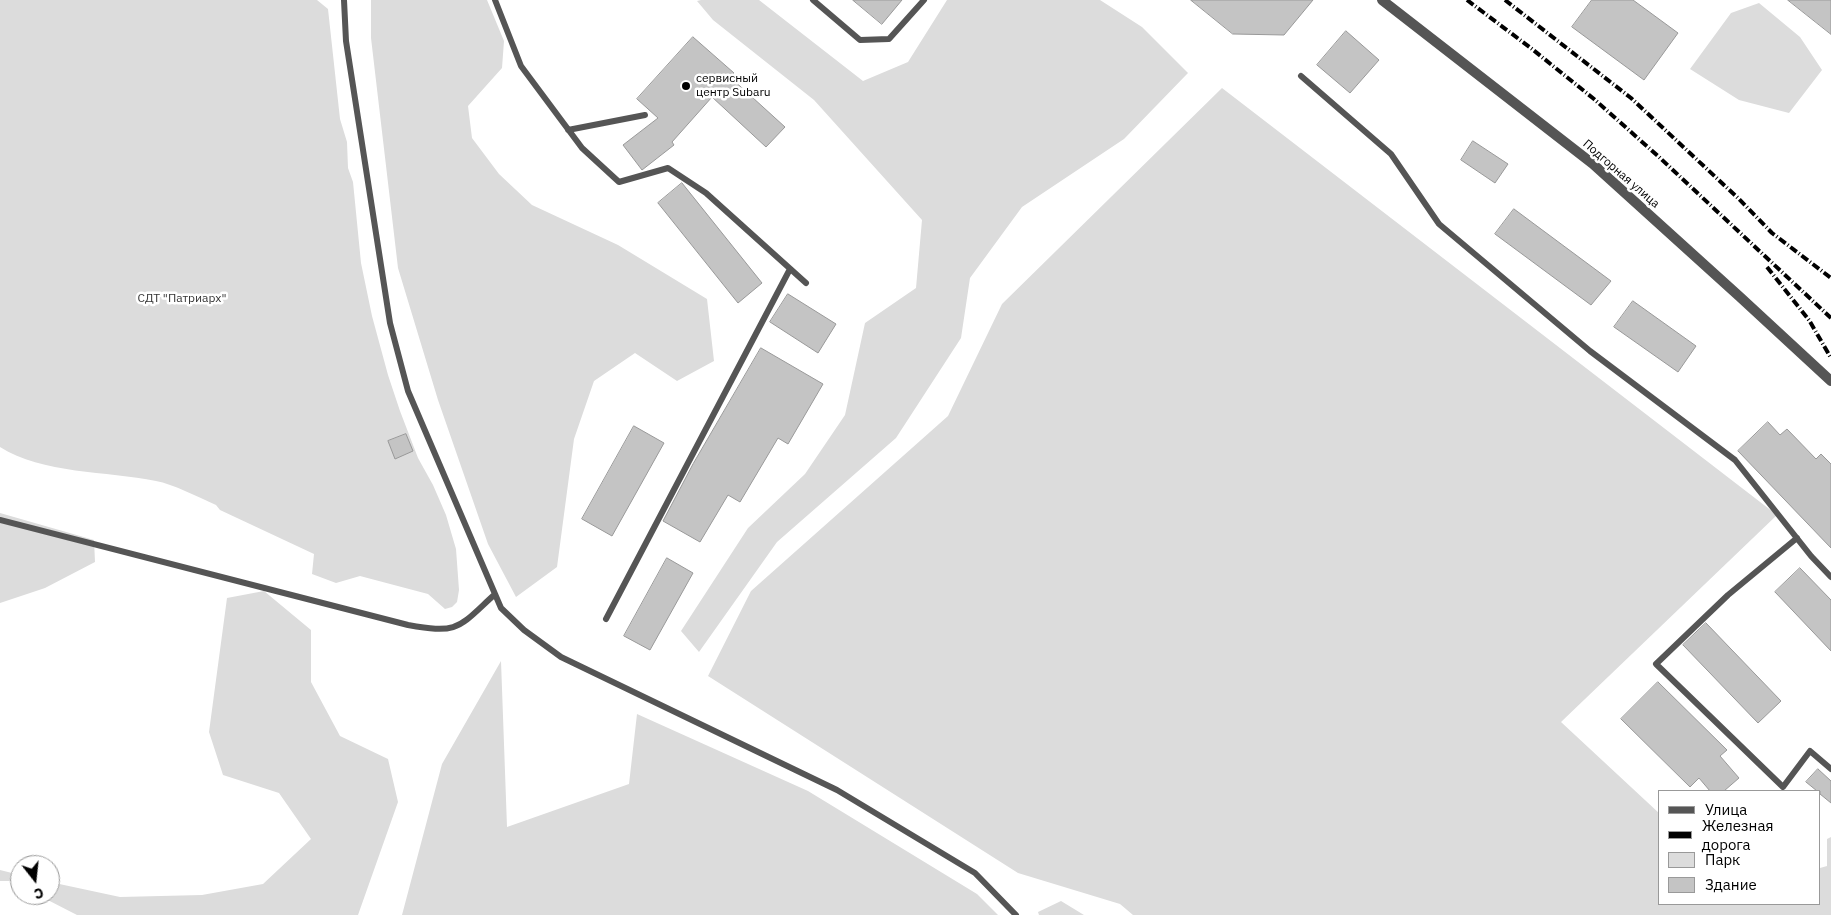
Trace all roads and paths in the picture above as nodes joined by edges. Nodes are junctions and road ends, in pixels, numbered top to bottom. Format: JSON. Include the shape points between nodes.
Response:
{"nodes":[{"id":1,"x":344,"y":0,"type":"edge"},
{"id":2,"x":495,"y":0,"type":"edge"},
{"id":3,"x":812,"y":0,"type":"edge"},
{"id":4,"x":924,"y":0,"type":"edge"},
{"id":5,"x":1382,"y":0,"type":"edge"},
{"id":6,"x":1302,"y":76,"type":"dead end"},
{"id":7,"x":645,"y":115,"type":"dead end"},
{"id":8,"x":568,"y":130,"type":"junction"},
{"id":9,"x":790,"y":269,"type":"junction"},
{"id":10,"x":806,"y":283,"type":"dead end"},
{"id":11,"x":1831,"y":381,"type":"edge"},
{"id":12,"x":0,"y":520,"type":"edge"},
{"id":13,"x":1797,"y":538,"type":"junction"},
{"id":14,"x":1831,"y":577,"type":"edge"},
{"id":15,"x":494,"y":595,"type":"junction"},
{"id":16,"x":606,"y":619,"type":"dead end"},
{"id":17,"x":1831,"y":769,"type":"edge"},
{"id":18,"x":1016,"y":915,"type":"edge"}],
"edges":[{"from":1,"to":15,"type":"lane","via":[[347,51],[390,323],[400,363],[408,391]]},
{"from":2,"to":8,"type":"lane","via":[[521,66]]},
{"from":3,"to":4,"type":"lane","via":[[860,40],[889,39]]},
{"from":5,"to":11,"type":"street","name":"Подгорная улица","via":[[1593,164]]},
{"from":6,"to":13,"type":"lane","via":[[1391,154],[1439,224],[1590,351],[1735,460]]},
{"from":7,"to":8,"type":"lane"},
{"from":8,"to":9,"type":"lane","via":[[582,148],[619,182],[668,168],[706,194]]},
{"from":9,"to":10,"type":"lane"},
{"from":9,"to":16,"type":"lane"},
{"from":12,"to":15,"type":"lane","via":[[431,629],[450,630],[463,624]]},
{"from":13,"to":14,"type":"lane"},
{"from":13,"to":17,"type":"lane","via":[[1728,595],[1656,664],[1783,787],[1810,751]]},
{"from":15,"to":18,"type":"lane","via":[[500,608],[561,657],[837,790],[975,873]]}]}
